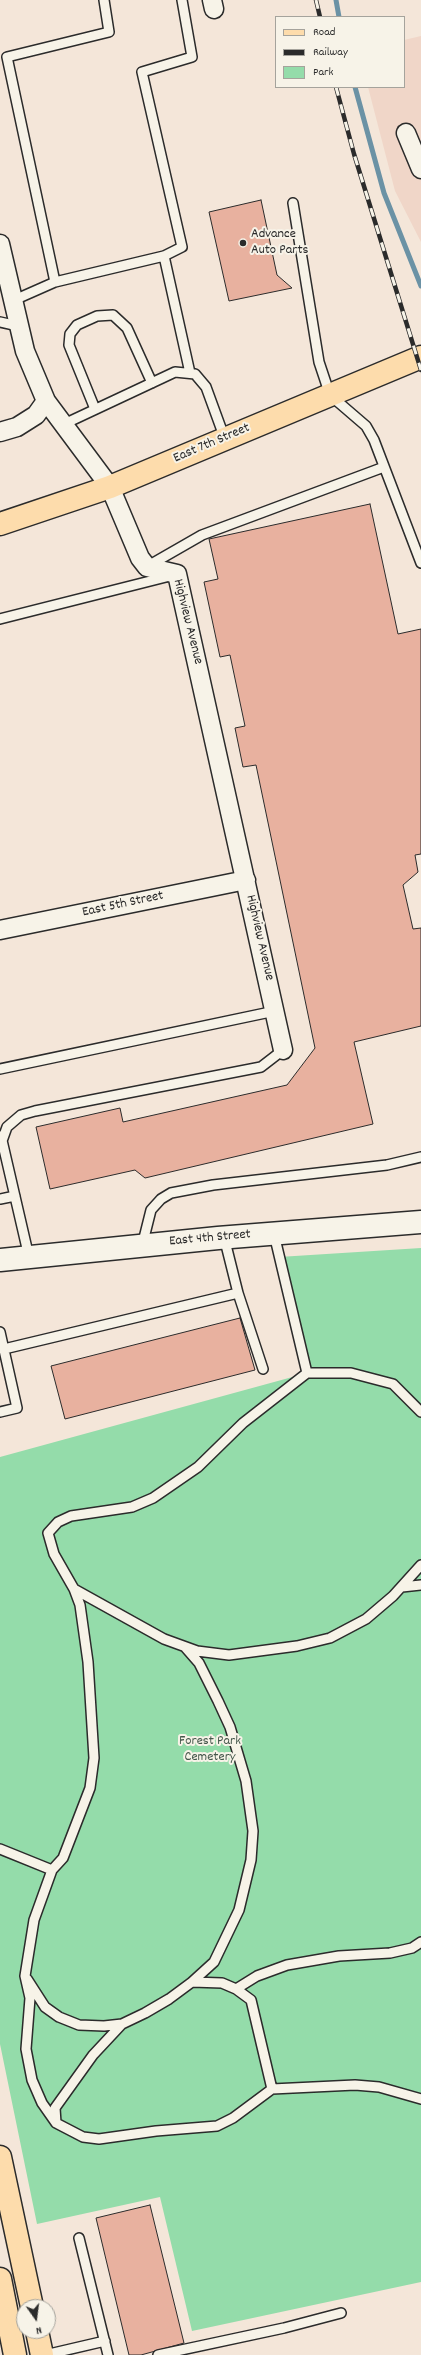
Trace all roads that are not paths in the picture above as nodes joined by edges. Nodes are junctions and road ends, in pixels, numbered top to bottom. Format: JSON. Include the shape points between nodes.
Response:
{"nodes":[{"id":1,"x":104,"y":0,"type":"edge"},
{"id":2,"x":182,"y":0,"type":"edge"},
{"id":3,"x":3,"y":57,"type":"edge"},
{"id":4,"x":406,"y":133,"type":"dead end"},
{"id":5,"x":421,"y":169,"type":"edge"},
{"id":6,"x":293,"y":203,"type":"dead end"},
{"id":7,"x":0,"y":244,"type":"edge"},
{"id":8,"x":164,"y":256,"type":"junction"},
{"id":9,"x":55,"y":282,"type":"junction"},
{"id":10,"x":12,"y":301,"type":"junction"},
{"id":11,"x":0,"y":322,"type":"edge"},
{"id":12,"x":18,"y":326,"type":"junction"},
{"id":13,"x":421,"y":357,"type":"edge"},
{"id":14,"x":190,"y":373,"type":"junction"},
{"id":15,"x":152,"y":383,"type":"junction"},
{"id":16,"x":330,"y":395,"type":"junction"},
{"id":17,"x":46,"y":401,"type":"junction"},
{"id":18,"x":95,"y":409,"type":"junction"},
{"id":19,"x":62,"y":425,"type":"junction"},
{"id":20,"x":0,"y":432,"type":"edge"},
{"id":21,"x":225,"y":439,"type":"junction"},
{"id":22,"x":384,"y":467,"type":"junction"},
{"id":23,"x":110,"y":487,"type":"junction"},
{"id":24,"x":0,"y":524,"type":"edge"},
{"id":25,"x":421,"y":563,"type":"edge"},
{"id":26,"x":147,"y":567,"type":"junction"},
{"id":27,"x":177,"y":574,"type":"junction"},
{"id":28,"x":0,"y":619,"type":"edge"},
{"id":29,"x":246,"y":880,"type":"junction"},
{"id":30,"x":0,"y":930,"type":"edge"},
{"id":31,"x":275,"y":1011,"type":"junction"},
{"id":32,"x":284,"y":1050,"type":"joint"},
{"id":33,"x":0,"y":1069,"type":"edge"},
{"id":34,"x":1,"y":1137,"type":"edge"},
{"id":35,"x":421,"y":1157,"type":"edge"},
{"id":36,"x":15,"y":1196,"type":"junction"},
{"id":37,"x":0,"y":1199,"type":"edge"},
{"id":38,"x":421,"y":1222,"type":"edge"},
{"id":39,"x":274,"y":1234,"type":"junction"},
{"id":40,"x":224,"y":1237,"type":"junction"},
{"id":41,"x":142,"y":1246,"type":"junction"},
{"id":42,"x":29,"y":1257,"type":"junction"},
{"id":43,"x":0,"y":1260,"type":"edge"},
{"id":44,"x":238,"y":1293,"type":"junction"},
{"id":45,"x":0,"y":1332,"type":"edge"},
{"id":46,"x":4,"y":1349,"type":"junction"},
{"id":47,"x":263,"y":1369,"type":"dead end"},
{"id":48,"x":307,"y":1373,"type":"junction"},
{"id":49,"x":0,"y":1412,"type":"edge"},
{"id":50,"x":421,"y":1412,"type":"edge"},
{"id":51,"x":421,"y":1565,"type":"edge"},
{"id":52,"x":421,"y":1585,"type":"edge"},
{"id":53,"x":402,"y":1587,"type":"junction"},
{"id":54,"x":74,"y":1589,"type":"junction"},
{"id":55,"x":185,"y":1647,"type":"junction"},
{"id":56,"x":0,"y":1849,"type":"edge"},
{"id":57,"x":52,"y":1870,"type":"junction"},
{"id":58,"x":421,"y":1942,"type":"edge"},
{"id":59,"x":416,"y":1947,"type":"edge"},
{"id":60,"x":25,"y":1976,"type":"junction"},
{"id":61,"x":192,"y":1982,"type":"junction"},
{"id":62,"x":236,"y":1989,"type":"junction"},
{"id":63,"x":122,"y":2024,"type":"junction"},
{"id":64,"x":272,"y":2089,"type":"junction"},
{"id":65,"x":421,"y":2099,"type":"edge"},
{"id":66,"x":56,"y":2123,"type":"junction"},
{"id":67,"x":0,"y":2157,"type":"edge"},
{"id":68,"x":79,"y":2238,"type":"dead end"},
{"id":69,"x":0,"y":2279,"type":"edge"},
{"id":70,"x":30,"y":2299,"type":"edge"},
{"id":71,"x":340,"y":2313,"type":"dead end"},
{"id":72,"x":39,"y":2339,"type":"edge"},
{"id":73,"x":105,"y":2341,"type":"junction"},
{"id":74,"x":0,"y":2345,"type":"edge"},
{"id":75,"x":10,"y":2355,"type":"edge"},
{"id":76,"x":15,"y":2355,"type":"edge"},
{"id":77,"x":42,"y":2355,"type":"edge"},
{"id":78,"x":45,"y":2355,"type":"edge"},
{"id":79,"x":108,"y":2355,"type":"edge"},
{"id":80,"x":158,"y":2355,"type":"edge"}],
"edges":[{"from":1,"to":3,"type":"lane","via":[[109,32]]},
{"from":2,"to":8,"type":"lane","via":[[192,57],[142,72],[182,247]]},
{"from":3,"to":9,"type":"lane"},
{"from":4,"to":5,"type":"street"},
{"from":6,"to":16,"type":"lane","via":[[319,362]]},
{"from":7,"to":10,"type":"street"},
{"from":8,"to":9,"type":"lane"},
{"from":8,"to":14,"type":"lane"},
{"from":9,"to":10,"type":"lane"},
{"from":10,"to":12,"type":"street"},
{"from":11,"to":12,"type":"lane"},
{"from":12,"to":17,"type":"street","via":[[32,372]]},
{"from":13,"to":16,"type":"main road","name":"East 7th Street"},
{"from":14,"to":15,"type":"lane","via":[[175,372]]},
{"from":14,"to":21,"type":"lane","via":[[195,374],[206,386]]},
{"from":15,"to":18,"type":"lane"},
{"from":15,"to":18,"type":"lane","via":[[127,328],[113,315],[97,316],[77,325],[70,334],[69,345]]},
{"from":16,"to":21,"type":"main road","name":"East 7th Street"},
{"from":16,"to":22,"type":"lane","via":[[366,426]]},
{"from":17,"to":19,"type":"street"},
{"from":17,"to":20,"type":"street","via":[[36,415],[17,427]]},
{"from":18,"to":19,"type":"lane"},
{"from":19,"to":23,"type":"street"},
{"from":21,"to":23,"type":"main road","name":"East 7th Street"},
{"from":22,"to":25,"type":"lane"},
{"from":22,"to":26,"type":"lane","via":[[202,535]]},
{"from":23,"to":24,"type":"main road","name":"East 7th Street"},
{"from":23,"to":26,"type":"street","via":[[140,558]]},
{"from":26,"to":27,"type":"street","name":"Highview Avenue"},
{"from":27,"to":28,"type":"lane"},
{"from":27,"to":29,"type":"street","name":"Highview Avenue"},
{"from":29,"to":30,"type":"street","name":"East 5th Street"},
{"from":29,"to":31,"type":"street","name":"Highview Avenue"},
{"from":31,"to":32,"type":"street","name":"Highview Avenue"},
{"from":31,"to":33,"type":"lane"},
{"from":32,"to":34,"type":"lane","via":[[261,1067],[21,1115],[7,1127]]},
{"from":34,"to":36,"type":"lane"},
{"from":35,"to":41,"type":"lane","via":[[387,1165],[213,1185],[171,1193],[151,1210]]},
{"from":36,"to":37,"type":"lane"},
{"from":36,"to":42,"type":"lane"},
{"from":38,"to":39,"type":"street","name":"East 4th Street"},
{"from":39,"to":40,"type":"street","name":"East 4th Street"},
{"from":39,"to":48,"type":"lane"},
{"from":40,"to":41,"type":"street","name":"East 4th Street"},
{"from":40,"to":44,"type":"lane"},
{"from":41,"to":42,"type":"street","name":"East 4th Street"},
{"from":42,"to":43,"type":"street","name":"East 4th Street"},
{"from":44,"to":46,"type":"lane"},
{"from":44,"to":47,"type":"lane"},
{"from":45,"to":46,"type":"lane"},
{"from":46,"to":49,"type":"lane","via":[[17,1408]]},
{"from":48,"to":50,"type":"lane","via":[[351,1373],[393,1384]]},
{"from":48,"to":54,"type":"lane","via":[[243,1424],[198,1467],[153,1498],[132,1507],[71,1516],[58,1522],[48,1533],[54,1554]]},
{"from":51,"to":53,"type":"lane"},
{"from":52,"to":53,"type":"lane"},
{"from":53,"to":55,"type":"lane","via":[[366,1619],[330,1638],[297,1646],[229,1654],[196,1651]]},
{"from":54,"to":55,"type":"lane","via":[[164,1639]]},
{"from":54,"to":57,"type":"lane","via":[[80,1605],[88,1662],[94,1758],[87,1795],[63,1858]]},
{"from":55,"to":61,"type":"lane","via":[[199,1663],[230,1728],[246,1781],[253,1831],[251,1860],[239,1910],[214,1962]]},
{"from":56,"to":57,"type":"lane"},
{"from":57,"to":60,"type":"lane","via":[[34,1920]]},
{"from":58,"to":59,"type":"lane"},
{"from":59,"to":62,"type":"lane","via":[[390,1953],[339,1956],[287,1965],[257,1976]]},
{"from":60,"to":63,"type":"lane","via":[[45,2007],[59,2017],[79,2025]]},
{"from":60,"to":66,"type":"lane","via":[[30,1998],[26,2049],[32,2080],[42,2103]]},
{"from":61,"to":62,"type":"lane","via":[[222,1984]]},
{"from":61,"to":63,"type":"lane","via":[[145,2013]]},
{"from":62,"to":64,"type":"lane","via":[[251,2000]]},
{"from":63,"to":66,"type":"lane","via":[[93,2055],[55,2108]]},
{"from":64,"to":65,"type":"lane","via":[[355,2085]]},
{"from":64,"to":66,"type":"lane","via":[[233,2118],[216,2126],[99,2139],[83,2137]]},
{"from":67,"to":70,"type":"main road"},
{"from":68,"to":73,"type":"lane"},
{"from":69,"to":76,"type":"main road"},
{"from":71,"to":80,"type":"lane","via":[[284,2328]]},
{"from":72,"to":77,"type":"main road"},
{"from":73,"to":78,"type":"lane"},
{"from":73,"to":79,"type":"lane"},
{"from":74,"to":75,"type":"street"}]}
